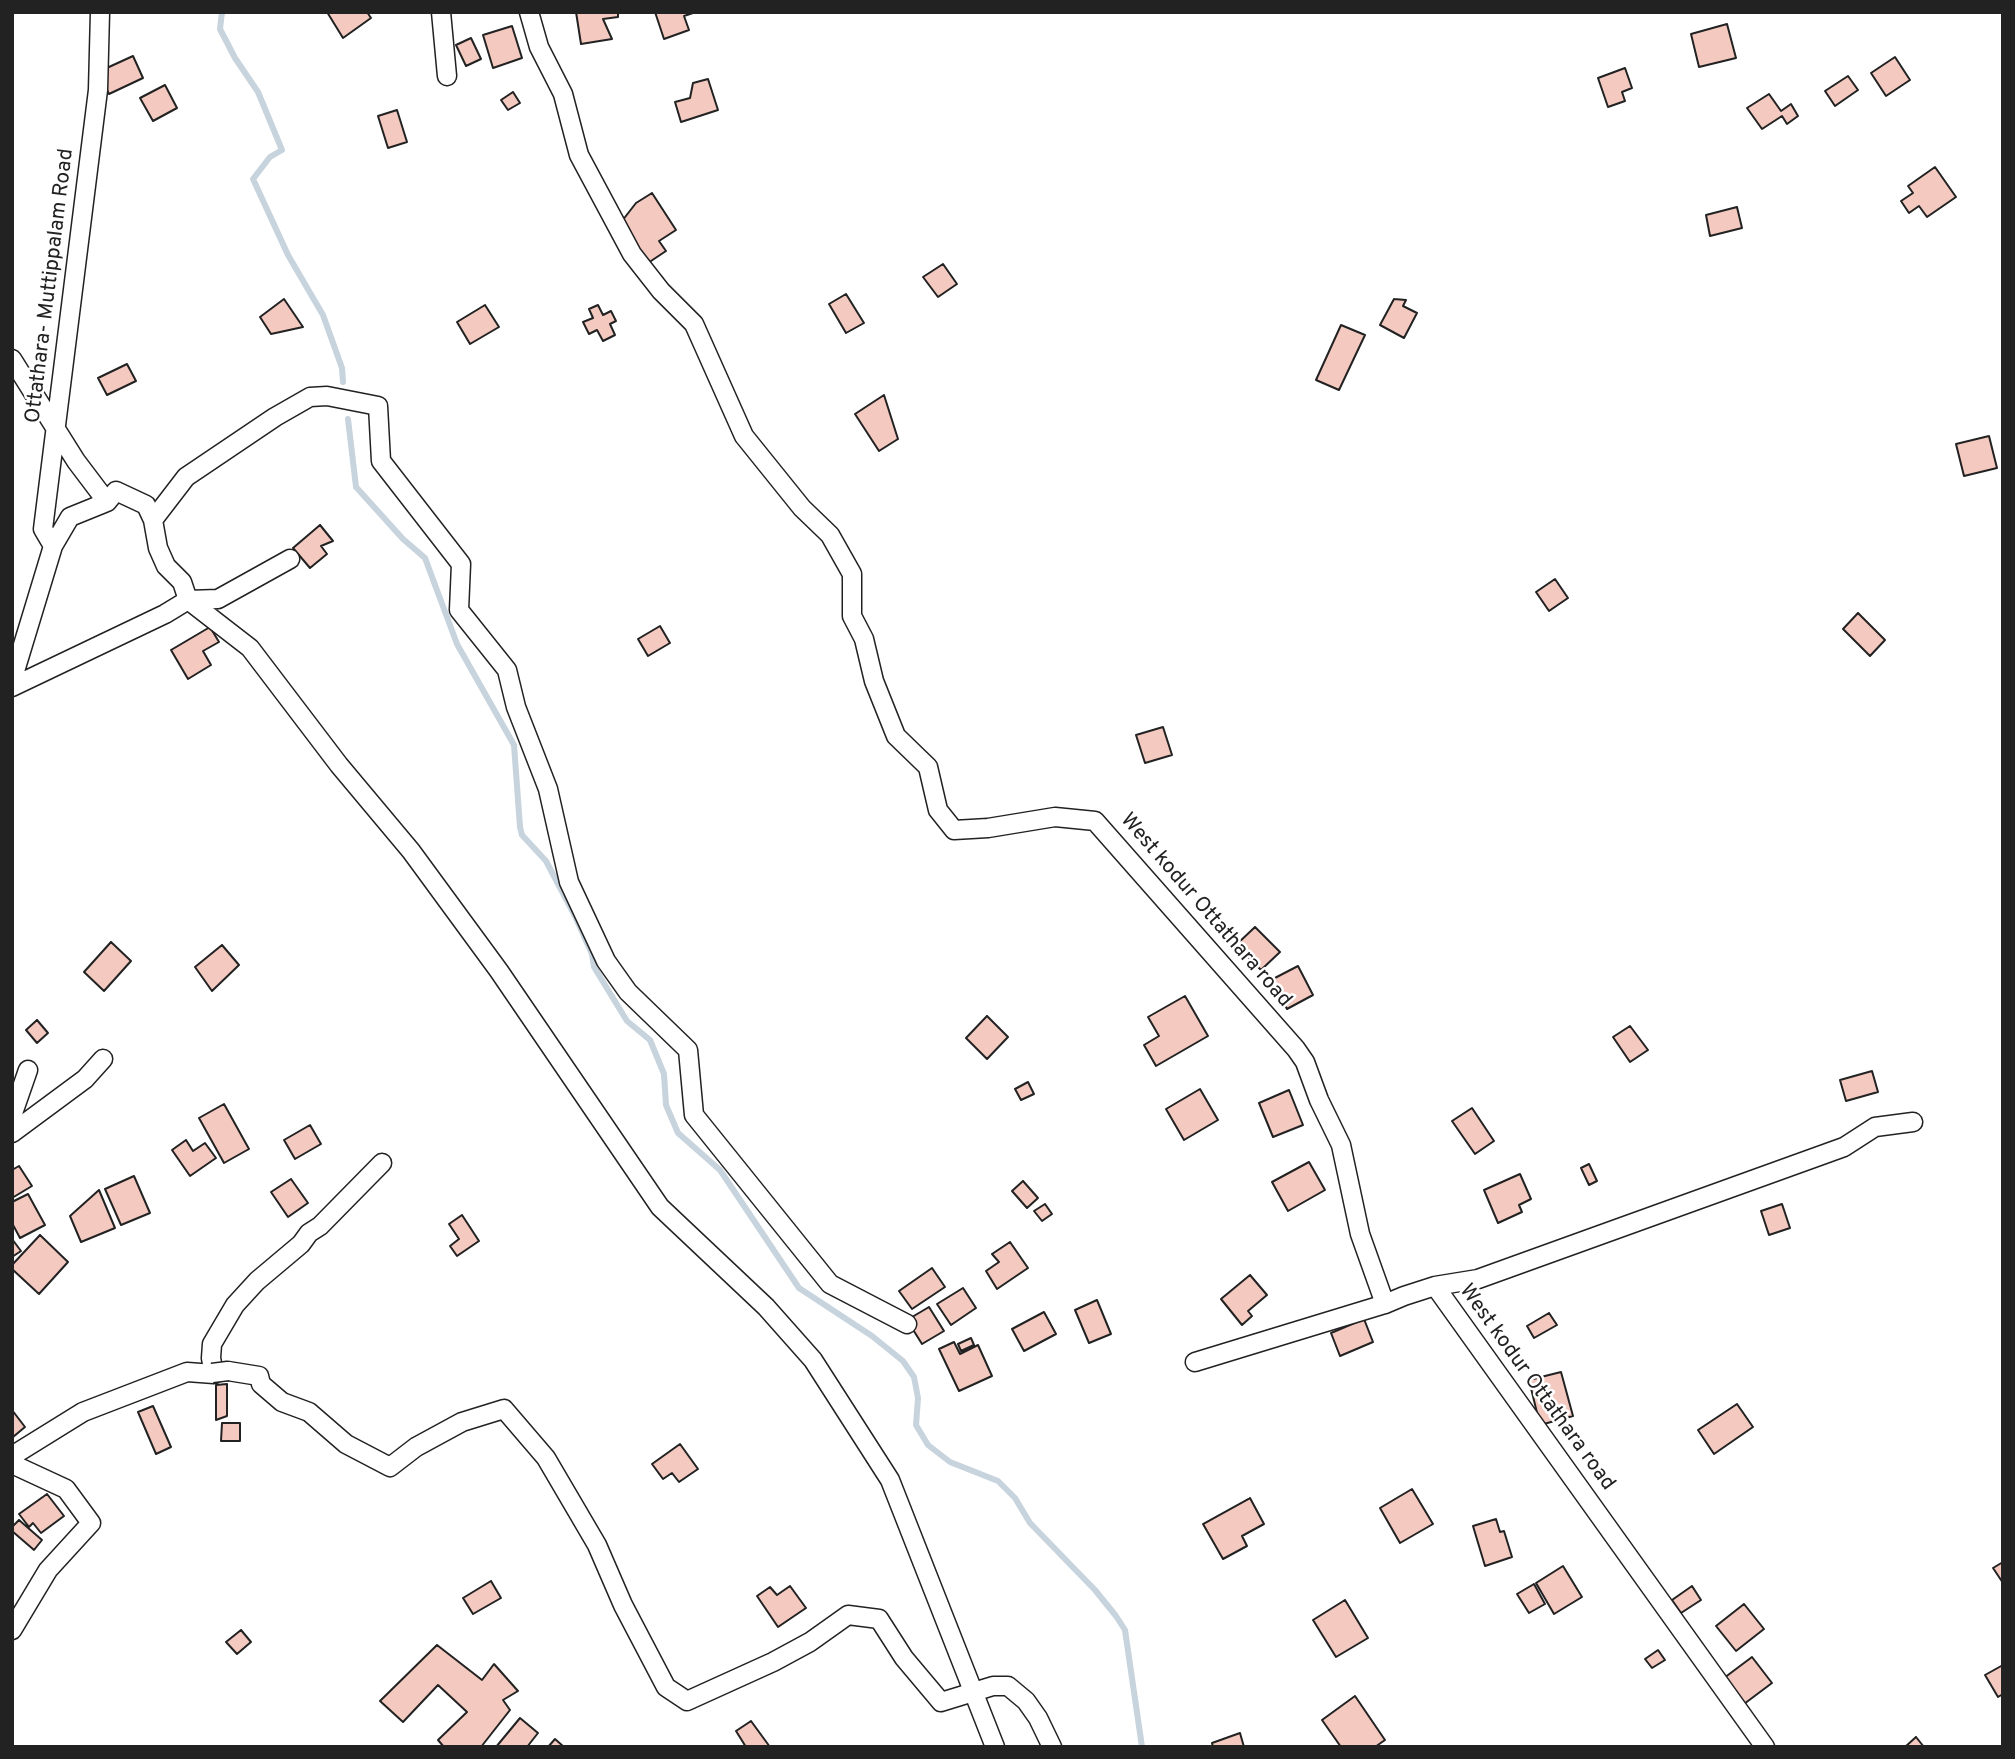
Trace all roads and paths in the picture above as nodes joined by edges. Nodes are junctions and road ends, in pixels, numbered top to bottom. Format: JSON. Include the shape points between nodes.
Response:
{"nodes":[{"id":1,"x":100,"y":12,"type":"edge"},
{"id":2,"x":441,"y":12,"type":"edge"},
{"id":3,"x":529,"y":12,"type":"edge"},
{"id":4,"x":447,"y":76,"type":"dead end"},
{"id":5,"x":12,"y":359,"type":"edge"},
{"id":6,"x":56,"y":429,"type":"junction"},
{"id":7,"x":107,"y":502,"type":"junction"},
{"id":8,"x":153,"y":520,"type":"junction"},
{"id":9,"x":53,"y":546,"type":"junction"},
{"id":10,"x":290,"y":559,"type":"dead end"},
{"id":11,"x":188,"y":600,"type":"junction"},
{"id":12,"x":12,"y":681,"type":"edge"},
{"id":13,"x":12,"y":687,"type":"edge"},
{"id":14,"x":103,"y":1059,"type":"dead end"},
{"id":15,"x":28,"y":1070,"type":"dead end"},
{"id":16,"x":12,"y":1116,"type":"edge"},
{"id":17,"x":1913,"y":1122,"type":"dead end"},
{"id":18,"x":12,"y":1133,"type":"edge"},
{"id":19,"x":382,"y":1163,"type":"dead end"},
{"id":20,"x":1435,"y":1286,"type":"junction"},
{"id":21,"x":1385,"y":1304,"type":"junction"},
{"id":22,"x":907,"y":1324,"type":"dead end"},
{"id":23,"x":1195,"y":1362,"type":"dead end"},
{"id":24,"x":217,"y":1372,"type":"junction"},
{"id":25,"x":12,"y":1456,"type":"edge"},
{"id":26,"x":12,"y":1464,"type":"edge"},
{"id":27,"x":12,"y":1630,"type":"edge"},
{"id":28,"x":973,"y":1692,"type":"junction"},
{"id":29,"x":995,"y":1747,"type":"edge"},
{"id":30,"x":1052,"y":1747,"type":"edge"},
{"id":31,"x":1765,"y":1747,"type":"edge"}],
"edges":[{"from":1,"to":6,"type":"street","name":"Ottathara- Muttippalam Road","via":[[98,90]]},
{"from":2,"to":4,"type":"street"},
{"from":3,"to":21,"type":"street","name":"West kodur Ottathara road","via":[[539,47],[563,94],[579,155],[632,254],[694,324],[744,436],[830,536],[852,574],[852,616],[864,639],[874,681],[896,736],[928,767],[938,810],[954,830],[1055,817],[1095,821],[1305,1062],[1341,1145],[1360,1234]]},
{"from":5,"to":6,"type":"street"},
{"from":6,"to":7,"type":"street"},
{"from":6,"to":9,"type":"street","name":"Ottathara- Muttippalam Road","via":[[43,529]]},
{"from":7,"to":8,"type":"street","via":[[116,491],[146,505]]},
{"from":7,"to":9,"type":"street","via":[[71,517]]},
{"from":8,"to":11,"type":"street","via":[[162,557],[182,582]]},
{"from":8,"to":22,"type":"street","via":[[186,477],[310,397],[378,406],[381,461],[461,564],[459,610],[507,670],[516,707],[548,789],[569,882],[606,961],[628,992],[688,1050],[694,1115],[830,1283]]},
{"from":9,"to":12,"type":"street"},
{"from":10,"to":11,"type":"street","via":[[218,599]]},
{"from":11,"to":13,"type":"street"},
{"from":11,"to":28,"type":"street","via":[[250,648],[411,851],[660,1207],[766,1307],[813,1360],[890,1480]]},
{"from":14,"to":18,"type":"street","via":[[85,1079]]},
{"from":15,"to":16,"type":"street"},
{"from":17,"to":20,"type":"street","via":[[1875,1127],[1831,1152],[1479,1279]]},
{"from":19,"to":24,"type":"street","via":[[235,1306],[212,1344],[214,1374]]},
{"from":20,"to":21,"type":"street","name":"West kodur Ottathara road"},
{"from":20,"to":31,"type":"street","name":"West kodur Ottathara road"},
{"from":21,"to":23,"type":"street"},
{"from":24,"to":25,"type":"street","via":[[187,1372],[83,1412]]},
{"from":24,"to":28,"type":"street","via":[[259,1376],[261,1384],[282,1402],[309,1412],[346,1444],[390,1466],[463,1422],[504,1409],[546,1458],[597,1545],[666,1686],[687,1701],[773,1662],[848,1615],[879,1619],[941,1702]]},
{"from":26,"to":27,"type":"street","via":[[66,1489],[91,1523],[48,1570]]},
{"from":28,"to":29,"type":"street"},
{"from":28,"to":30,"type":"street","via":[[1008,1686],[1026,1701]]}]}
